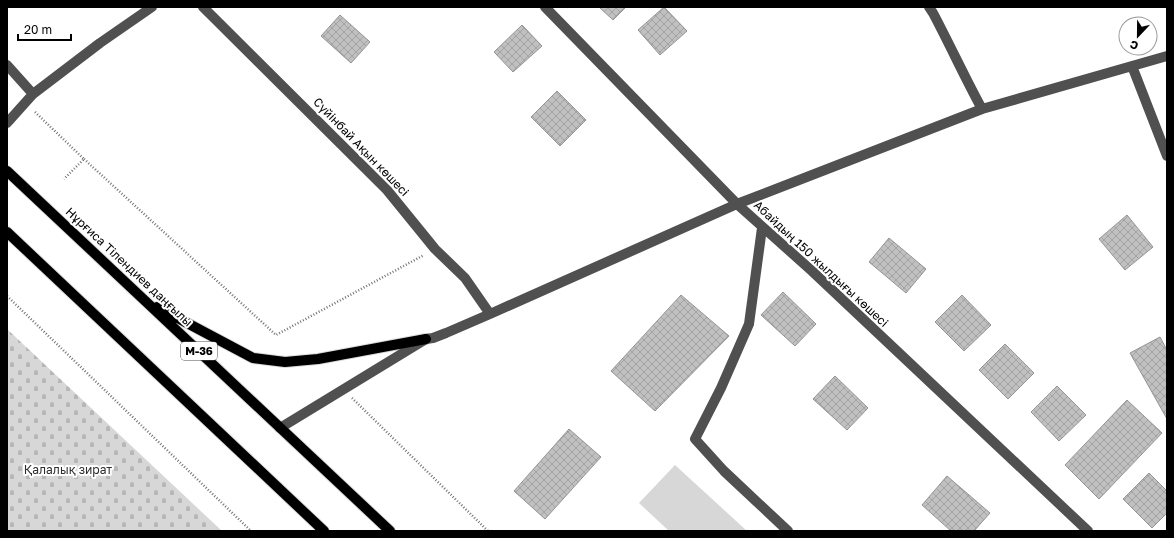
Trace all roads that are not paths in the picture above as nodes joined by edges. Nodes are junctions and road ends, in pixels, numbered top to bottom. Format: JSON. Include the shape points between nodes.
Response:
{"nodes":[{"id":1,"x":152,"y":7,"type":"edge"},
{"id":2,"x":203,"y":7,"type":"edge"},
{"id":3,"x":545,"y":7,"type":"edge"},
{"id":4,"x":929,"y":7,"type":"edge"},
{"id":5,"x":1167,"y":56,"type":"edge"},
{"id":6,"x":7,"y":65,"type":"edge"},
{"id":7,"x":1132,"y":66,"type":"junction"},
{"id":8,"x":33,"y":94,"type":"junction"},
{"id":9,"x":982,"y":110,"type":"junction"},
{"id":10,"x":7,"y":123,"type":"edge"},
{"id":11,"x":1167,"y":156,"type":"edge"},
{"id":12,"x":7,"y":171,"type":"edge"},
{"id":13,"x":736,"y":204,"type":"junction"},
{"id":14,"x":762,"y":228,"type":"junction"},
{"id":15,"x":7,"y":232,"type":"edge"},
{"id":16,"x":144,"y":299,"type":"junction"},
{"id":17,"x":490,"y":314,"type":"junction"},
{"id":18,"x":426,"y":339,"type":"junction"},
{"id":19,"x":280,"y":428,"type":"junction"},
{"id":20,"x":324,"y":531,"type":"edge"},
{"id":21,"x":390,"y":531,"type":"edge"},
{"id":22,"x":788,"y":531,"type":"edge"},
{"id":23,"x":1088,"y":531,"type":"edge"}],
"edges":[{"from":1,"to":8,"type":"street"},
{"from":2,"to":17,"type":"street","name":"Сүйінбай Ақын көшесі","via":[[386,190],[464,278]]},
{"from":3,"to":13,"type":"street","name":"Абайдың 150 жылдығы көшесі"},
{"from":4,"to":9,"type":"street"},
{"from":5,"to":7,"type":"street"},
{"from":6,"to":8,"type":"street"},
{"from":7,"to":9,"type":"street"},
{"from":7,"to":11,"type":"street"},
{"from":8,"to":10,"type":"street"},
{"from":9,"to":13,"type":"street"},
{"from":12,"to":16,"type":"main road","name":"Нұрғиса Тілендиев даңғылы","number":"M-36"},
{"from":13,"to":14,"type":"street","name":"Абайдың 150 жылдығы көшесі"},
{"from":13,"to":17,"type":"street"},
{"from":14,"to":22,"type":"street","via":[[749,324],[695,439],[724,471]]},
{"from":14,"to":23,"type":"street","name":"Абайдың 150 жылдығы көшесі","via":[[812,271]]},
{"from":15,"to":20,"type":"main road"},
{"from":16,"to":18,"type":"main road","via":[[253,358],[284,362]]},
{"from":16,"to":19,"type":"main road","name":"Нұрғиса Тілендиев даңғылы","number":"M-36"},
{"from":17,"to":18,"type":"street"},
{"from":18,"to":19,"type":"street"},
{"from":19,"to":21,"type":"main road","name":"Нұрғиса Тілендиев даңғылы","number":"M-36"}]}
